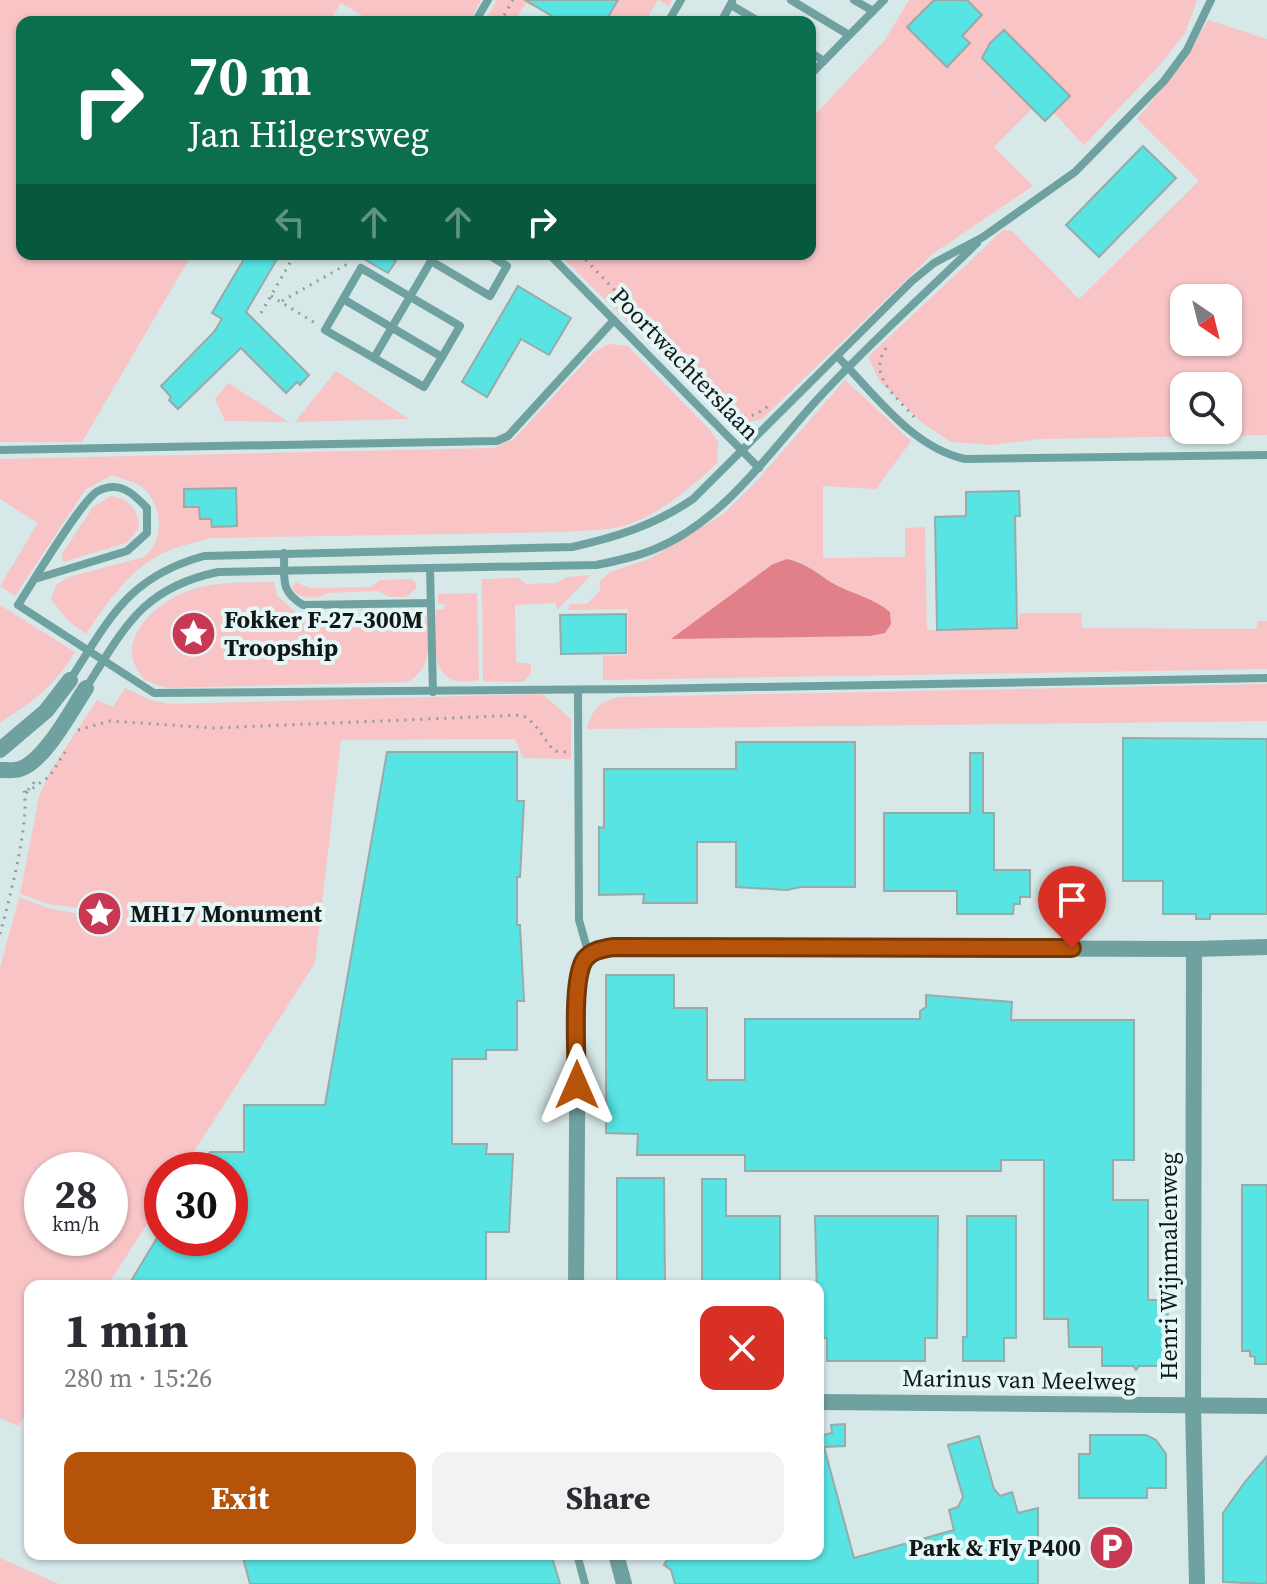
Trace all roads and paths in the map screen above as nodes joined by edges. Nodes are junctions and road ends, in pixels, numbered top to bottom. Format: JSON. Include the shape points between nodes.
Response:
{"nodes":[{"id":1,"x":791,"y":0,"type":"edge"},
{"id":2,"x":854,"y":0,"type":"edge"},
{"id":3,"x":884,"y":0,"type":"edge"},
{"id":4,"x":1211,"y":0,"type":"edge"},
{"id":5,"x":732,"y":2,"type":"edge"},
{"id":6,"x":873,"y":11,"type":"junction"},
{"id":7,"x":752,"y":16,"type":"edge"},
{"id":8,"x":849,"y":35,"type":"junction"},
{"id":9,"x":816,"y":56,"type":"edge"},
{"id":10,"x":824,"y":61,"type":"junction"},
{"id":11,"x":816,"y":69,"type":"edge"},
{"id":12,"x":983,"y":237,"type":"junction"},
{"id":13,"x":292,"y":260,"type":"edge"},
{"id":14,"x":354,"y":260,"type":"dead end"},
{"id":15,"x":432,"y":260,"type":"edge"},
{"id":16,"x":436,"y":260,"type":"edge"},
{"id":17,"x":497,"y":260,"type":"edge"},
{"id":18,"x":555,"y":260,"type":"edge"},
{"id":19,"x":586,"y":260,"type":"edge"},
{"id":20,"x":271,"y":296,"type":"junction"},
{"id":21,"x":410,"y":297,"type":"junction"},
{"id":22,"x":343,"y":299,"type":"junction"},
{"id":23,"x":282,"y":301,"type":"junction"},
{"id":24,"x":261,"y":313,"type":"dead end"},
{"id":25,"x":614,"y":320,"type":"junction"},
{"id":26,"x":392,"y":327,"type":"junction"},
{"id":27,"x":325,"y":330,"type":"junction"},
{"id":28,"x":886,"y":347,"type":"dead end"},
{"id":29,"x":837,"y":356,"type":"junction"},
{"id":30,"x":442,"y":357,"type":"junction"},
{"id":31,"x":374,"y":358,"type":"junction"},
{"id":32,"x":849,"y":368,"type":"junction"},
{"id":33,"x":768,"y":407,"type":"dead end"},
{"id":34,"x":922,"y":426,"type":"dead end"},
{"id":35,"x":0,"y":450,"type":"edge"},
{"id":36,"x":742,"y":451,"type":"junction"},
{"id":37,"x":1267,"y":455,"type":"edge"},
{"id":38,"x":759,"y":468,"type":"junction"},
{"id":39,"x":284,"y":553,"type":"junction"},
{"id":40,"x":430,"y":568,"type":"junction"},
{"id":41,"x":285,"y":570,"type":"junction"},
{"id":42,"x":35,"y":579,"type":"junction"},
{"id":43,"x":430,"y":603,"type":"junction"},
{"id":44,"x":88,"y":652,"type":"junction"},
{"id":45,"x":103,"y":661,"type":"junction"},
{"id":46,"x":1267,"y":678,"type":"edge"},
{"id":47,"x":70,"y":680,"type":"joint"},
{"id":48,"x":86,"y":688,"type":"joint"},
{"id":49,"x":578,"y":690,"type":"junction"},
{"id":50,"x":433,"y":692,"type":"junction"},
{"id":51,"x":0,"y":750,"type":"edge"},
{"id":52,"x":578,"y":752,"type":"junction"},
{"id":53,"x":0,"y":770,"type":"edge"},
{"id":54,"x":0,"y":934,"type":"edge"},
{"id":55,"x":1267,"y":947,"type":"edge"},
{"id":56,"x":1194,"y":949,"type":"junction"},
{"id":57,"x":589,"y":955,"type":"junction"},
{"id":58,"x":576,"y":1280,"type":"edge"},
{"id":59,"x":824,"y":1402,"type":"edge"},
{"id":60,"x":1193,"y":1406,"type":"junction"},
{"id":61,"x":1267,"y":1406,"type":"edge"},
{"id":62,"x":579,"y":1560,"type":"edge"},
{"id":63,"x":618,"y":1560,"type":"edge"},
{"id":64,"x":585,"y":1584,"type":"edge"},
{"id":65,"x":624,"y":1584,"type":"edge"},
{"id":66,"x":1197,"y":1584,"type":"edge"}],
"edges":[{"from":1,"to":8,"type":"lane"},
{"from":2,"to":6,"type":"lane"},
{"from":3,"to":6,"type":"lane"},
{"from":4,"to":12,"type":"lane","via":[[1187,50],[1164,81],[1075,172]]},
{"from":5,"to":7,"type":"lane"},
{"from":6,"to":8,"type":"lane"},
{"from":8,"to":10,"type":"lane"},
{"from":9,"to":10,"type":"lane"},
{"from":10,"to":11,"type":"lane"},
{"from":12,"to":29,"type":"lane","via":[[934,263]]},
{"from":12,"to":32,"type":"lane"},
{"from":13,"to":20,"type":"path"},
{"from":14,"to":23,"type":"path"},
{"from":15,"to":21,"type":"lane"},
{"from":16,"to":17,"type":"lane","via":[[490,296],[507,266]]},
{"from":18,"to":25,"type":"lane","name":"Poortwachterslaan"},
{"from":19,"to":33,"type":"path","via":[[733,413],[756,415]]},
{"from":20,"to":23,"type":"path"},
{"from":20,"to":24,"type":"path"},
{"from":21,"to":22,"type":"lane","via":[[361,268]]},
{"from":21,"to":26,"type":"lane"},
{"from":21,"to":30,"type":"lane","via":[[460,326]]},
{"from":22,"to":26,"type":"lane"},
{"from":22,"to":27,"type":"lane"},
{"from":23,"to":27,"type":"path"},
{"from":25,"to":35,"type":"lane","via":[[508,436],[497,441]]},
{"from":25,"to":36,"type":"lane","name":"Poortwachterslaan"},
{"from":26,"to":30,"type":"lane"},
{"from":26,"to":31,"type":"lane"},
{"from":27,"to":31,"type":"lane"},
{"from":28,"to":34,"type":"path","via":[[879,361],[881,377]]},
{"from":29,"to":32,"type":"lane"},
{"from":29,"to":36,"type":"lane"},
{"from":30,"to":31,"type":"lane","via":[[424,387]]},
{"from":32,"to":37,"type":"lane","via":[[911,432],[946,455],[965,459]]},
{"from":32,"to":38,"type":"lane"},
{"from":36,"to":38,"type":"lane","name":"Poortwachterslaan"},
{"from":36,"to":39,"type":"lane","via":[[668,516],[587,544]]},
{"from":38,"to":40,"type":"lane","via":[[686,532],[629,558],[596,565]]},
{"from":39,"to":41,"type":"lane"},
{"from":39,"to":44,"type":"lane","via":[[204,556],[166,569],[133,591]]},
{"from":40,"to":41,"type":"lane"},
{"from":40,"to":43,"type":"lane"},
{"from":41,"to":43,"type":"lane","via":[[285,591],[303,605]]},
{"from":41,"to":45,"type":"lane","via":[[218,572],[167,588],[145,604]]},
{"from":42,"to":42,"type":"lane","via":[[97,491],[115,486],[131,491],[147,508],[147,533],[127,551]]},
{"from":42,"to":44,"type":"lane","via":[[18,605]]},
{"from":43,"to":50,"type":"lane"},
{"from":44,"to":45,"type":"lane"},
{"from":44,"to":47,"type":"lane"},
{"from":45,"to":48,"type":"lane"},
{"from":45,"to":50,"type":"lane","via":[[154,693]]},
{"from":46,"to":49,"type":"lane"},
{"from":47,"to":51,"type":"street","via":[[46,711]]},
{"from":48,"to":53,"type":"street","via":[[36,757],[19,769]]},
{"from":49,"to":50,"type":"lane"},
{"from":49,"to":52,"type":"lane"},
{"from":52,"to":54,"type":"path","via":[[554,751],[534,722],[522,715],[214,728],[110,721],[79,728],[50,776],[26,793]]},
{"from":52,"to":57,"type":"lane","via":[[579,920]]},
{"from":55,"to":56,"type":"street"},
{"from":56,"to":57,"type":"street","via":[[613,947]]},
{"from":56,"to":60,"type":"street","name":"Henri Wijnmalenweg"},
{"from":57,"to":58,"type":"street","via":[[578,981]]},
{"from":59,"to":60,"type":"street","name":"Marinus van Meelweg"},
{"from":60,"to":61,"type":"street","name":"Marinus van Meelweg"},
{"from":60,"to":66,"type":"street","name":"Henri Wijnmalenweg"},
{"from":62,"to":64,"type":"lane"},
{"from":63,"to":65,"type":"street"}]}
